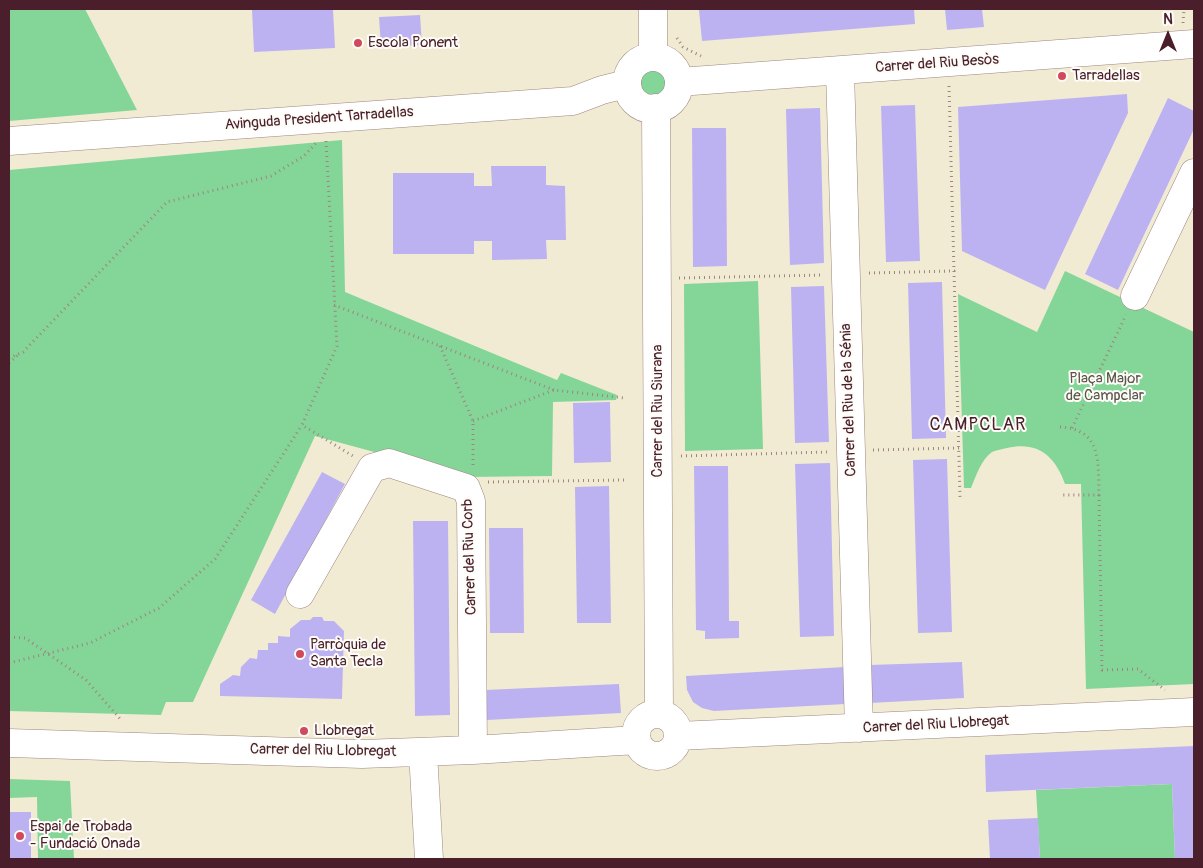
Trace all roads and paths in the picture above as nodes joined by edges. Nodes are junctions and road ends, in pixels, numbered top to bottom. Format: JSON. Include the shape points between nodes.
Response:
{"nodes":[{"id":1,"x":653,"y":9,"type":"edge"},
{"id":2,"x":1184,"y":9,"type":"edge"},
{"id":3,"x":1183,"y":15,"type":"dead end"},
{"id":4,"x":1194,"y":44,"type":"edge"},
{"id":5,"x":653,"y":57,"type":"junction"},
{"id":6,"x":840,"y":71,"type":"junction"},
{"id":7,"x":679,"y":82,"type":"junction"},
{"id":8,"x":626,"y":84,"type":"junction"},
{"id":9,"x":949,"y":86,"type":"dead end"},
{"id":10,"x":656,"y":108,"type":"junction"},
{"id":11,"x":326,"y":133,"type":"dead end"},
{"id":12,"x":320,"y":139,"type":"dead end"},
{"id":13,"x":9,"y":142,"type":"edge"},
{"id":14,"x":1194,"y":173,"type":"edge"},
{"id":15,"x":954,"y":271,"type":"junction"},
{"id":16,"x":846,"y":274,"type":"junction"},
{"id":17,"x":679,"y":278,"type":"dead end"},
{"id":18,"x":1135,"y":296,"type":"joint"},
{"id":19,"x":334,"y":305,"type":"junction"},
{"id":20,"x":440,"y":346,"type":"junction"},
{"id":21,"x":23,"y":352,"type":"junction"},
{"id":22,"x":9,"y":358,"type":"edge"},
{"id":23,"x":9,"y":363,"type":"edge"},
{"id":24,"x":554,"y":390,"type":"junction"},
{"id":25,"x":625,"y":398,"type":"dead end"},
{"id":26,"x":472,"y":421,"type":"junction"},
{"id":27,"x":302,"y":425,"type":"junction"},
{"id":28,"x":1060,"y":427,"type":"dead end"},
{"id":29,"x":1072,"y":428,"type":"junction"},
{"id":30,"x":959,"y":448,"type":"junction"},
{"id":31,"x":851,"y":451,"type":"junction"},
{"id":32,"x":680,"y":456,"type":"dead end"},
{"id":33,"x":354,"y":457,"type":"dead end"},
{"id":34,"x":473,"y":473,"type":"dead end"},
{"id":35,"x":625,"y":480,"type":"dead end"},
{"id":36,"x":482,"y":482,"type":"dead end"},
{"id":37,"x":1099,"y":495,"type":"junction"},
{"id":38,"x":1060,"y":496,"type":"dead end"},
{"id":39,"x":960,"y":497,"type":"dead end"},
{"id":40,"x":300,"y":594,"type":"dead end"},
{"id":41,"x":9,"y":637,"type":"edge"},
{"id":42,"x":50,"y":653,"type":"junction"},
{"id":43,"x":9,"y":664,"type":"edge"},
{"id":44,"x":1167,"y":691,"type":"dead end"},
{"id":45,"x":1194,"y":712,"type":"edge"},
{"id":46,"x":659,"y":714,"type":"junction"},
{"id":47,"x":122,"y":721,"type":"dead end"},
{"id":48,"x":859,"y":728,"type":"junction"},
{"id":49,"x":678,"y":736,"type":"junction"},
{"id":50,"x":637,"y":740,"type":"junction"},
{"id":51,"x":9,"y":743,"type":"edge"},
{"id":52,"x":473,"y":750,"type":"junction"},
{"id":53,"x":423,"y":752,"type":"junction"},
{"id":54,"x":429,"y":859,"type":"edge"}],
"edges":[{"from":1,"to":5,"type":"street"},
{"from":2,"to":3,"type":"path"},
{"from":4,"to":6,"type":"street","name":"Carrer del Riu Besòs"},
{"from":5,"to":7,"type":"street","via":[[671,64]]},
{"from":5,"to":8,"type":"street","via":[[638,61],[631,67]]},
{"from":6,"to":7,"type":"street","name":"Carrer del Riu Besòs"},
{"from":6,"to":16,"type":"street","name":"Carrer del Riu de la Sénia"},
{"from":7,"to":10,"type":"street","via":[[675,96]]},
{"from":8,"to":10,"type":"street","via":[[628,93],[638,104]]},
{"from":8,"to":13,"type":"street","name":"Avinguda President Tarradellas","via":[[573,101]]},
{"from":9,"to":15,"type":"path"},
{"from":10,"to":46,"type":"street","name":"Carrer del Riu Siurana"},
{"from":11,"to":19,"type":"path"},
{"from":12,"to":21,"type":"path","via":[[304,156],[271,176],[167,202]]},
{"from":14,"to":18,"type":"street"},
{"from":15,"to":16,"type":"path"},
{"from":15,"to":30,"type":"path"},
{"from":16,"to":17,"type":"path"},
{"from":16,"to":31,"type":"street","name":"Carrer del Riu de la Sénia"},
{"from":18,"to":29,"type":"path"},
{"from":19,"to":20,"type":"path"},
{"from":19,"to":27,"type":"path","via":[[336,346]]},
{"from":20,"to":24,"type":"path"},
{"from":20,"to":26,"type":"path"},
{"from":21,"to":22,"type":"path"},
{"from":21,"to":23,"type":"path"},
{"from":24,"to":25,"type":"path"},
{"from":24,"to":26,"type":"path"},
{"from":26,"to":34,"type":"path"},
{"from":27,"to":33,"type":"path"},
{"from":27,"to":42,"type":"path","via":[[215,559],[159,608],[90,643]]},
{"from":28,"to":29,"type":"path"},
{"from":29,"to":37,"type":"path","via":[[1088,436],[1098,455]]},
{"from":30,"to":31,"type":"path"},
{"from":30,"to":39,"type":"path"},
{"from":31,"to":32,"type":"path"},
{"from":31,"to":48,"type":"street","name":"Carrer del Riu de la Sénia"},
{"from":35,"to":36,"type":"path"},
{"from":37,"to":38,"type":"path"},
{"from":37,"to":44,"type":"path","via":[[1102,670],[1138,670]]},
{"from":40,"to":52,"type":"street","name":"Carrer del Riu Corb","via":[[372,468],[389,463],[466,488],[471,501]]},
{"from":41,"to":42,"type":"path","via":[[25,638]]},
{"from":42,"to":43,"type":"path"},
{"from":42,"to":47,"type":"path","via":[[86,680]]},
{"from":45,"to":48,"type":"street","name":"Carrer del Riu Llobregat"},
{"from":46,"to":49,"type":"street","via":[[673,721]]},
{"from":46,"to":50,"type":"street","via":[[641,721]]},
{"from":48,"to":49,"type":"street","name":"Carrer del Riu Llobregat"},
{"from":49,"to":50,"type":"street","via":[[670,751],[655,756],[647,753]]},
{"from":50,"to":52,"type":"street","name":"Carrer del Riu Llobregat"},
{"from":51,"to":53,"type":"street","name":"Carrer del Riu Llobregat","via":[[362,754]]},
{"from":52,"to":53,"type":"street","name":"Carrer del Riu Llobregat"},
{"from":53,"to":54,"type":"street"}]}
